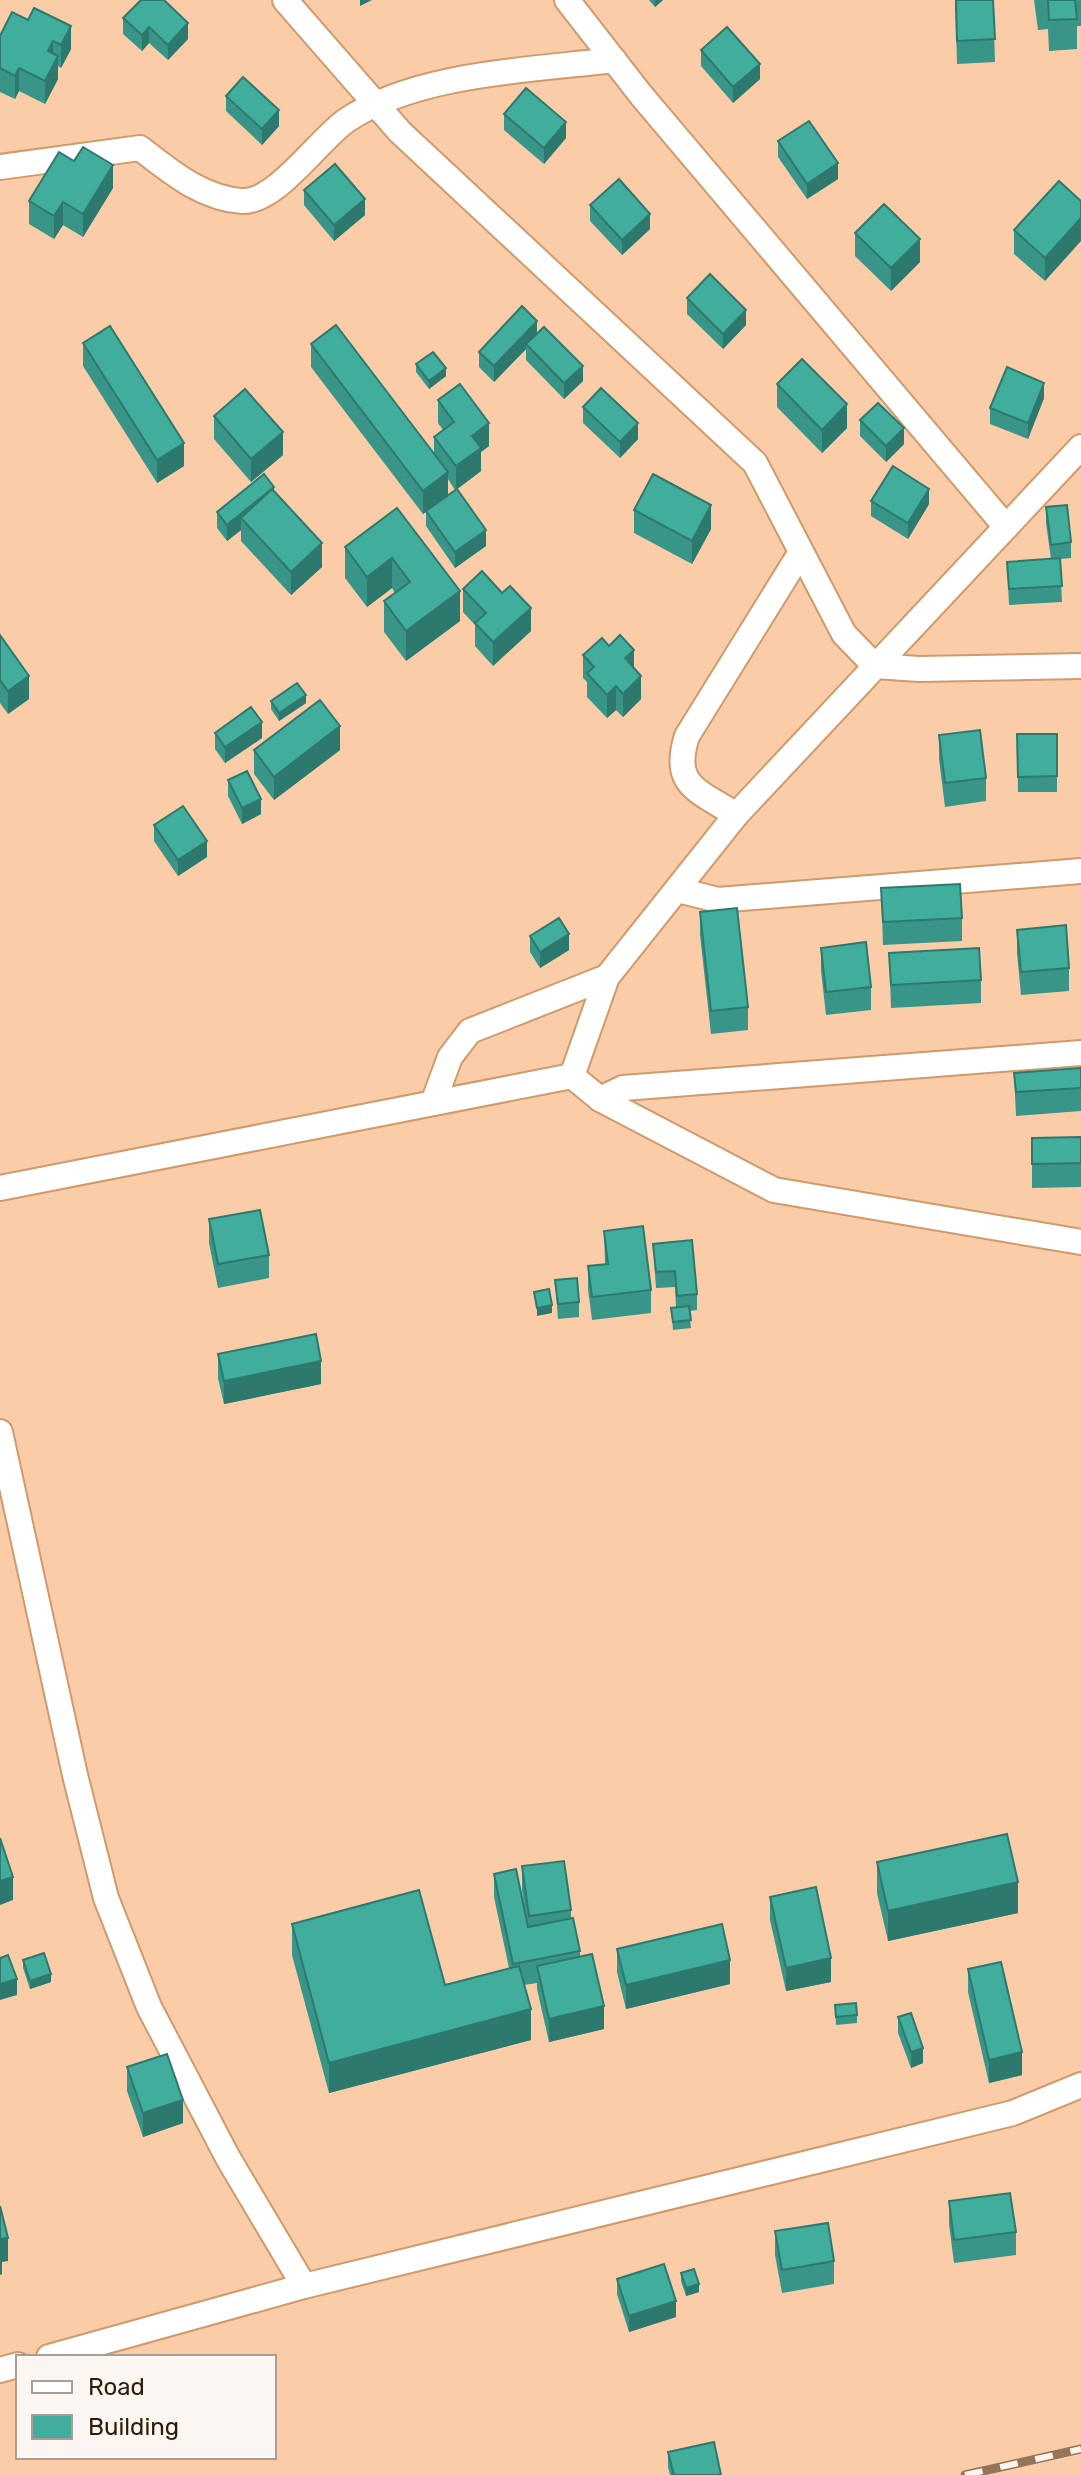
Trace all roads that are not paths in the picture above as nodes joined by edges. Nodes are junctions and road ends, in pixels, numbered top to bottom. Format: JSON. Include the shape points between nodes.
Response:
{"nodes":[{"id":1,"x":285,"y":0,"type":"edge"},
{"id":2,"x":567,"y":0,"type":"edge"},
{"id":3,"x":614,"y":60,"type":"junction"},
{"id":4,"x":376,"y":105,"type":"junction"},
{"id":5,"x":0,"y":167,"type":"edge"},
{"id":6,"x":1081,"y":447,"type":"edge"},
{"id":7,"x":1006,"y":527,"type":"junction"},
{"id":8,"x":801,"y":552,"type":"junction"},
{"id":9,"x":875,"y":666,"type":"junction"},
{"id":10,"x":1081,"y":666,"type":"edge"},
{"id":11,"x":736,"y":815,"type":"junction"},
{"id":12,"x":1081,"y":871,"type":"edge"},
{"id":13,"x":678,"y":890,"type":"junction"},
{"id":14,"x":607,"y":977,"type":"junction"},
{"id":15,"x":1081,"y":1053,"type":"edge"},
{"id":16,"x":572,"y":1076,"type":"junction"},
{"id":17,"x":600,"y":1099,"type":"junction"},
{"id":18,"x":433,"y":1103,"type":"junction"},
{"id":19,"x":0,"y":1188,"type":"edge"},
{"id":20,"x":1081,"y":1242,"type":"edge"},
{"id":21,"x":0,"y":1432,"type":"edge"},
{"id":22,"x":1081,"y":2085,"type":"edge"},
{"id":23,"x":304,"y":2286,"type":"junction"},
{"id":24,"x":56,"y":2355,"type":"edge"}],
"edges":[{"from":1,"to":4,"type":"street"},
{"from":2,"to":3,"type":"street"},
{"from":3,"to":4,"type":"street","via":[[463,77]]},
{"from":3,"to":7,"type":"street"},
{"from":4,"to":5,"type":"street","via":[[345,121],[273,190],[243,201],[185,184],[140,148]]},
{"from":4,"to":8,"type":"street","via":[[755,463]]},
{"from":6,"to":7,"type":"street"},
{"from":7,"to":9,"type":"street"},
{"from":8,"to":9,"type":"street","via":[[844,634]]},
{"from":8,"to":11,"type":"street","via":[[687,736],[680,760],[682,774],[694,787]]},
{"from":9,"to":10,"type":"street"},
{"from":9,"to":11,"type":"street"},
{"from":11,"to":13,"type":"street"},
{"from":12,"to":13,"type":"street","via":[[718,900]]},
{"from":13,"to":14,"type":"street"},
{"from":14,"to":16,"type":"street"},
{"from":14,"to":18,"type":"street","via":[[470,1031],[450,1057]]},
{"from":15,"to":17,"type":"street","via":[[623,1088]]},
{"from":16,"to":17,"type":"street"},
{"from":16,"to":18,"type":"street"},
{"from":17,"to":20,"type":"street","via":[[774,1190]]},
{"from":18,"to":19,"type":"street"},
{"from":21,"to":23,"type":"street","via":[[106,1898],[149,2007],[228,2158]]},
{"from":22,"to":23,"type":"street","via":[[1013,2113]]},
{"from":23,"to":24,"type":"street"}]}
